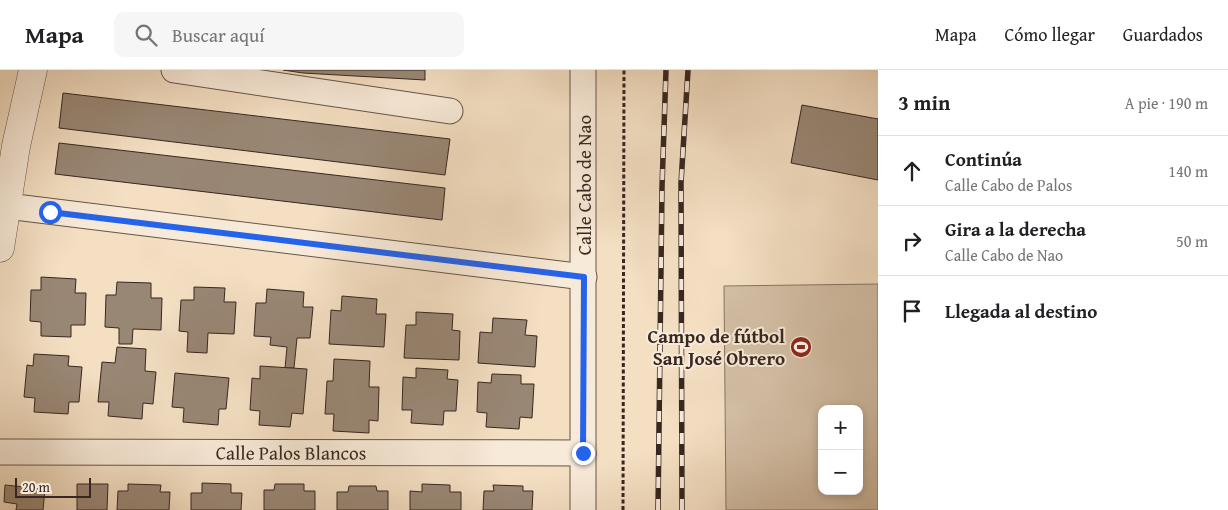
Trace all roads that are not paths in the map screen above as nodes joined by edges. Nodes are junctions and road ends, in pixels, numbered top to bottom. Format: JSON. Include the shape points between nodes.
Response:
{"nodes":[{"id":1,"x":34,"y":70,"type":"edge"},
{"id":2,"x":174,"y":70,"type":"edge"},
{"id":3,"x":583,"y":70,"type":"edge"},
{"id":4,"x":450,"y":111,"type":"dead end"},
{"id":5,"x":6,"y":206,"type":"junction"},
{"id":6,"x":0,"y":248,"type":"edge"},
{"id":7,"x":584,"y":277,"type":"junction"},
{"id":8,"x":0,"y":452,"type":"edge"},
{"id":9,"x":583,"y":453,"type":"junction"},
{"id":10,"x":583,"y":510,"type":"edge"}],
"edges":[{"from":1,"to":5,"type":"street"},
{"from":2,"to":4,"type":"street"},
{"from":3,"to":7,"type":"street","name":"Calle Cabo de Nao"},
{"from":5,"to":6,"type":"street"},
{"from":5,"to":7,"type":"street"},
{"from":7,"to":9,"type":"street","name":"Calle Cabo de Nao"},
{"from":8,"to":9,"type":"street","name":"Calle Palos Blancos"},
{"from":9,"to":10,"type":"street","name":"Calle Cabo de Nao"}]}
